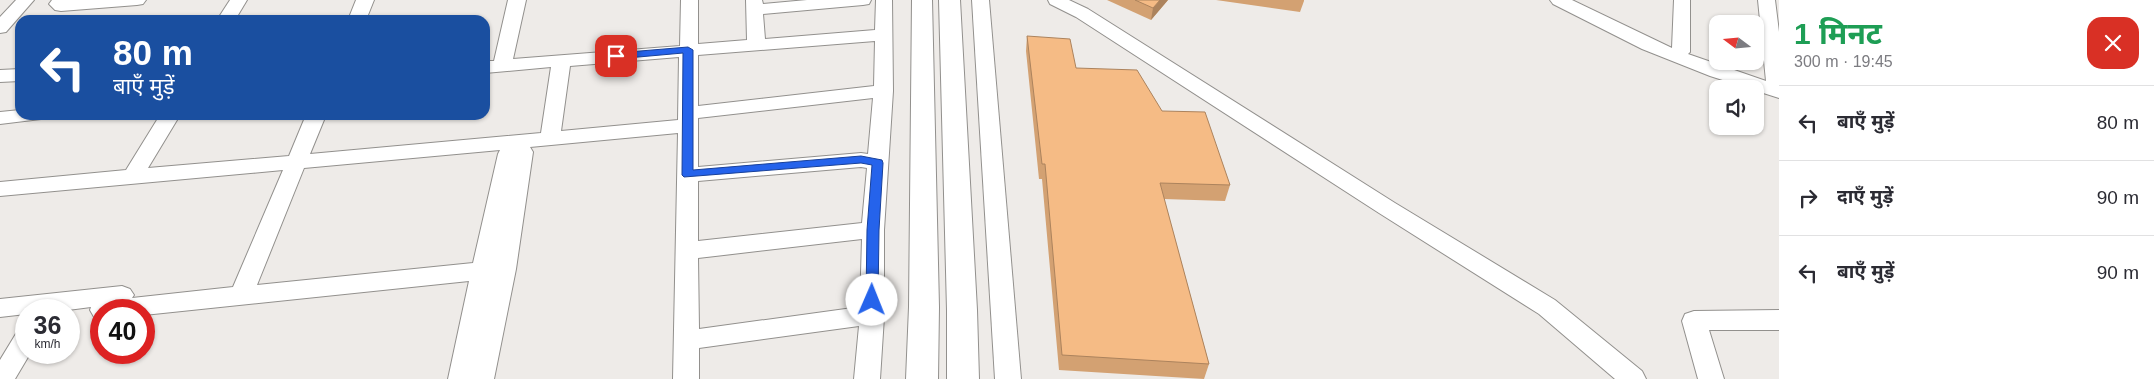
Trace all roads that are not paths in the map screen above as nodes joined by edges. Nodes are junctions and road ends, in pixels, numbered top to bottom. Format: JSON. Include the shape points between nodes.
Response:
{"nodes":[{"id":1,"x":6,"y":0,"type":"edge"},
{"id":2,"x":25,"y":0,"type":"edge"},
{"id":3,"x":38,"y":0,"type":"edge"},
{"id":4,"x":60,"y":0,"type":"edge"},
{"id":5,"x":137,"y":0,"type":"edge"},
{"id":6,"x":238,"y":0,"type":"edge"},
{"id":7,"x":365,"y":0,"type":"edge"},
{"id":8,"x":378,"y":0,"type":"edge"},
{"id":9,"x":517,"y":0,"type":"edge"},
{"id":10,"x":689,"y":0,"type":"edge"},
{"id":11,"x":863,"y":0,"type":"edge"},
{"id":12,"x":884,"y":0,"type":"edge"},
{"id":13,"x":922,"y":0,"type":"edge"},
{"id":14,"x":949,"y":0,"type":"edge"},
{"id":15,"x":1056,"y":0,"type":"edge"},
{"id":16,"x":1559,"y":0,"type":"edge"},
{"id":17,"x":1573,"y":0,"type":"edge"},
{"id":18,"x":1682,"y":0,"type":"edge"},
{"id":19,"x":1767,"y":0,"type":"edge"},
{"id":20,"x":112,"y":1,"type":"edge"},
{"id":21,"x":975,"y":1,"type":"edge"},
{"id":22,"x":754,"y":5,"type":"edge"},
{"id":23,"x":0,"y":7,"type":"edge"},
{"id":24,"x":26,"y":15,"type":"edge"},
{"id":25,"x":229,"y":15,"type":"edge"},
{"id":26,"x":359,"y":15,"type":"edge"},
{"id":27,"x":372,"y":15,"type":"edge"},
{"id":28,"x":0,"y":28,"type":"edge"},
{"id":29,"x":15,"y":28,"type":"edge"},
{"id":30,"x":882,"y":35,"type":"junction"},
{"id":31,"x":0,"y":45,"type":"edge"},
{"id":32,"x":756,"y":45,"type":"junction"},
{"id":33,"x":688,"y":50,"type":"junction"},
{"id":34,"x":1681,"y":52,"type":"junction"},
{"id":35,"x":561,"y":61,"type":"junction"},
{"id":36,"x":494,"y":66,"type":"edge"},
{"id":37,"x":15,"y":74,"type":"edge"},
{"id":38,"x":0,"y":76,"type":"edge"},
{"id":39,"x":1778,"y":88,"type":"edge"},
{"id":40,"x":884,"y":91,"type":"junction"},
{"id":41,"x":15,"y":117,"type":"edge"},
{"id":42,"x":0,"y":118,"type":"edge"},
{"id":43,"x":167,"y":120,"type":"edge"},
{"id":44,"x":315,"y":120,"type":"edge"},
{"id":45,"x":328,"y":120,"type":"edge"},
{"id":46,"x":688,"y":120,"type":"junction"},
{"id":47,"x":550,"y":139,"type":"junction"},
{"id":48,"x":519,"y":144,"type":"junction"},
{"id":49,"x":304,"y":162,"type":"junction"},
{"id":50,"x":878,"y":163,"type":"junction"},
{"id":51,"x":688,"y":175,"type":"junction"},
{"id":52,"x":132,"y":178,"type":"junction"},
{"id":53,"x":0,"y":189,"type":"edge"},
{"id":54,"x":873,"y":230,"type":"junction"},
{"id":55,"x":687,"y":251,"type":"junction"},
{"id":56,"x":495,"y":264,"type":"junction"},
{"id":57,"x":251,"y":289,"type":"junction"},
{"id":58,"x":155,"y":303,"type":"edge"},
{"id":59,"x":0,"y":308,"type":"edge"},
{"id":60,"x":872,"y":317,"type":"junction"},
{"id":61,"x":15,"y":319,"type":"edge"},
{"id":62,"x":0,"y":320,"type":"edge"},
{"id":63,"x":1779,"y":320,"type":"edge"},
{"id":64,"x":687,"y":340,"type":"junction"},
{"id":65,"x":15,"y":357,"type":"edge"},
{"id":66,"x":2,"y":379,"type":"edge"},
{"id":67,"x":461,"y":379,"type":"edge"},
{"id":68,"x":481,"y":379,"type":"edge"},
{"id":69,"x":686,"y":379,"type":"edge"},
{"id":70,"x":867,"y":379,"type":"edge"},
{"id":71,"x":922,"y":379,"type":"edge"},
{"id":72,"x":963,"y":379,"type":"edge"},
{"id":73,"x":1008,"y":379,"type":"edge"},
{"id":74,"x":1633,"y":379,"type":"edge"},
{"id":75,"x":1711,"y":379,"type":"edge"}],
"edges":[{"from":1,"to":23,"type":"street"},
{"from":2,"to":28,"type":"street"},
{"from":3,"to":24,"type":"street"},
{"from":4,"to":20,"type":"street","via":[[60,6]]},
{"from":5,"to":20,"type":"street"},
{"from":6,"to":25,"type":"street"},
{"from":7,"to":26,"type":"street"},
{"from":8,"to":27,"type":"street"},
{"from":9,"to":36,"type":"street"},
{"from":10,"to":33,"type":"street"},
{"from":11,"to":22,"type":"street"},
{"from":12,"to":30,"type":"street"},
{"from":13,"to":71,"type":"main road"},
{"from":14,"to":72,"type":"main road"},
{"from":15,"to":74,"type":"street","via":[[1082,13],[1547,307]]},
{"from":16,"to":39,"type":"street","via":[[1648,45],[1717,72]]},
{"from":17,"to":34,"type":"street","via":[[1642,36]]},
{"from":18,"to":34,"type":"street"},
{"from":19,"to":39,"type":"street"},
{"from":21,"to":73,"type":"street"},
{"from":22,"to":32,"type":"street"},
{"from":29,"to":31,"type":"street"},
{"from":30,"to":32,"type":"street"},
{"from":30,"to":40,"type":"street"},
{"from":32,"to":33,"type":"street"},
{"from":33,"to":35,"type":"street"},
{"from":33,"to":46,"type":"street"},
{"from":34,"to":39,"type":"street"},
{"from":35,"to":36,"type":"street"},
{"from":35,"to":47,"type":"street"},
{"from":37,"to":38,"type":"street"},
{"from":40,"to":46,"type":"street"},
{"from":40,"to":50,"type":"street"},
{"from":41,"to":42,"type":"street"},
{"from":43,"to":52,"type":"street"},
{"from":44,"to":49,"type":"street"},
{"from":45,"to":49,"type":"street"},
{"from":46,"to":47,"type":"street"},
{"from":46,"to":51,"type":"street"},
{"from":47,"to":48,"type":"street"},
{"from":48,"to":49,"type":"street"},
{"from":48,"to":56,"type":"street","via":[[508,154]]},
{"from":49,"to":52,"type":"street"},
{"from":49,"to":57,"type":"street"},
{"from":50,"to":51,"type":"street","via":[[861,160]]},
{"from":50,"to":54,"type":"street"},
{"from":51,"to":55,"type":"street"},
{"from":52,"to":53,"type":"street"},
{"from":54,"to":55,"type":"street"},
{"from":54,"to":60,"type":"street"},
{"from":55,"to":64,"type":"street"},
{"from":56,"to":57,"type":"street"},
{"from":56,"to":67,"type":"street"},
{"from":56,"to":68,"type":"street"},
{"from":57,"to":58,"type":"street"},
{"from":57,"to":59,"type":"street"},
{"from":60,"to":64,"type":"street"},
{"from":60,"to":70,"type":"street"},
{"from":61,"to":62,"type":"street"},
{"from":63,"to":75,"type":"street","via":[[1694,321]]},
{"from":64,"to":69,"type":"street"},
{"from":65,"to":66,"type":"street"}]}
